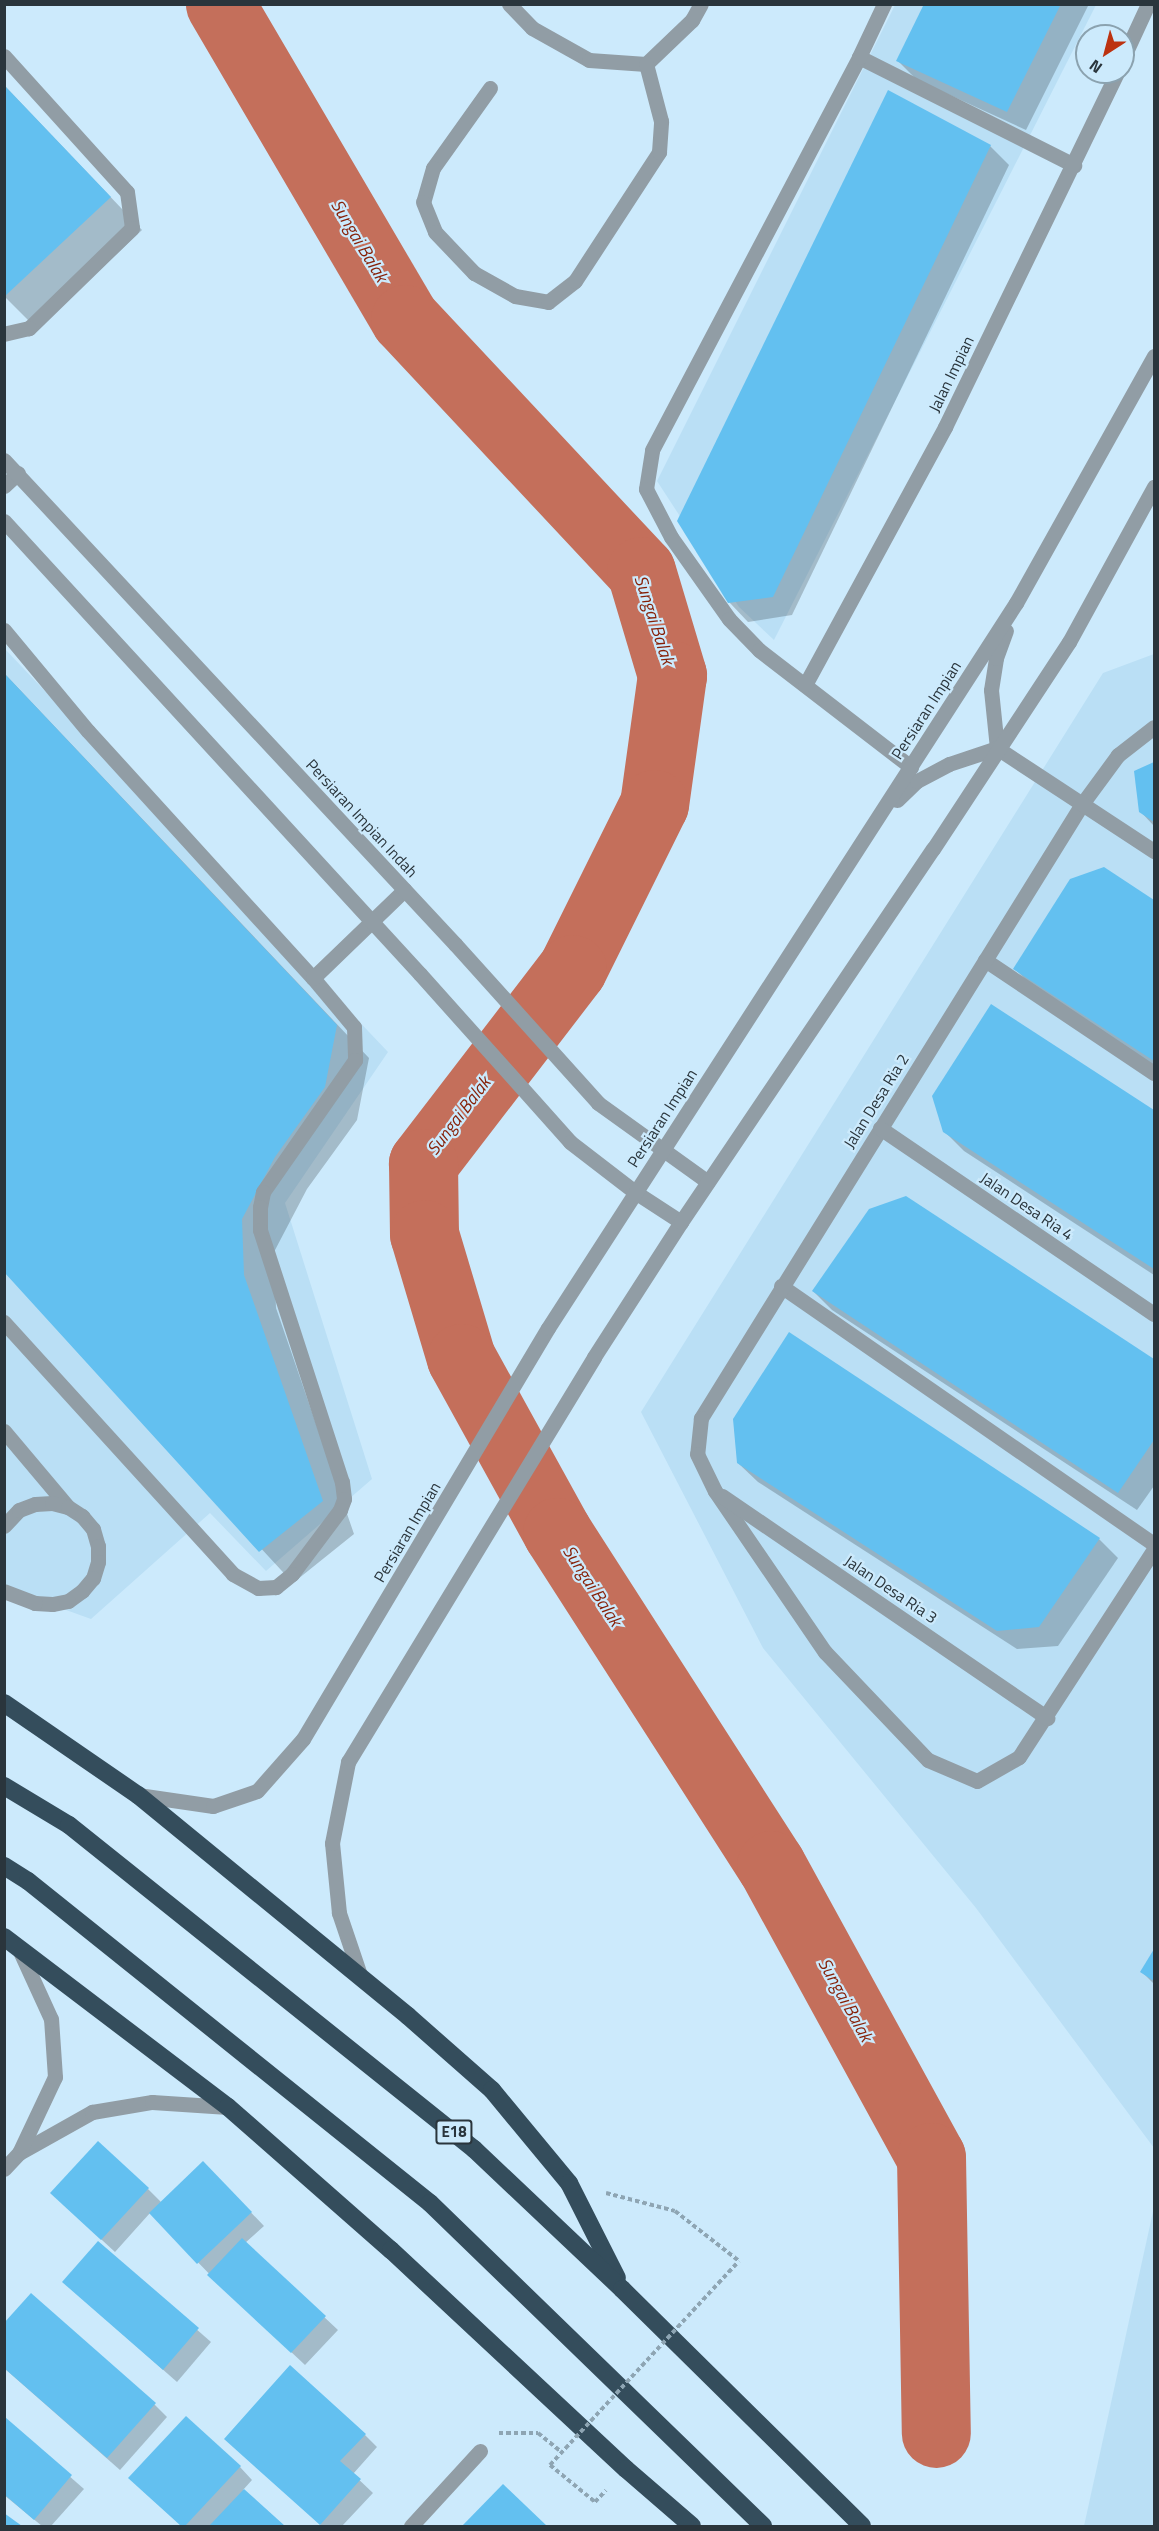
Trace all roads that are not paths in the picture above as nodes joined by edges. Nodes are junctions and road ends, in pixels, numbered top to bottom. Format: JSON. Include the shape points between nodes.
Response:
{"nodes":[{"id":1,"x":509,"y":4,"type":"edge"},
{"id":2,"x":700,"y":4,"type":"edge"},
{"id":3,"x":884,"y":4,"type":"edge"},
{"id":4,"x":1148,"y":4,"type":"edge"},
{"id":5,"x":1135,"y":32,"type":"edge"},
{"id":6,"x":4,"y":56,"type":"edge"},
{"id":7,"x":859,"y":57,"type":"junction"},
{"id":8,"x":645,"y":64,"type":"junction"},
{"id":9,"x":1111,"y":84,"type":"edge"},
{"id":10,"x":490,"y":88,"type":"dead end"},
{"id":11,"x":1074,"y":165,"type":"junction"},
{"id":12,"x":4,"y":334,"type":"edge"},
{"id":13,"x":1155,"y":356,"type":"edge"},
{"id":14,"x":4,"y":460,"type":"edge"},
{"id":15,"x":18,"y":473,"type":"junction"},
{"id":16,"x":4,"y":486,"type":"edge"},
{"id":17,"x":1155,"y":487,"type":"edge"},
{"id":18,"x":4,"y":521,"type":"edge"},
{"id":19,"x":1016,"y":603,"type":"junction"},
{"id":20,"x":4,"y":630,"type":"edge"},
{"id":21,"x":805,"y":685,"type":"junction"},
{"id":22,"x":1155,"y":727,"type":"edge"},
{"id":23,"x":997,"y":748,"type":"junction"},
{"id":24,"x":911,"y":767,"type":"junction"},
{"id":25,"x":1082,"y":804,"type":"junction"},
{"id":26,"x":878,"y":819,"type":"junction"},
{"id":27,"x":1155,"y":851,"type":"edge"},
{"id":28,"x":404,"y":890,"type":"junction"},
{"id":29,"x":372,"y":921,"type":"junction"},
{"id":30,"x":985,"y":960,"type":"junction"},
{"id":31,"x":313,"y":978,"type":"junction"},
{"id":32,"x":1155,"y":1073,"type":"edge"},
{"id":33,"x":880,"y":1128,"type":"junction"},
{"id":34,"x":662,"y":1151,"type":"junction"},
{"id":35,"x":708,"y":1182,"type":"junction"},
{"id":36,"x":635,"y":1192,"type":"junction"},
{"id":37,"x":681,"y":1222,"type":"junction"},
{"id":38,"x":781,"y":1286,"type":"junction"},
{"id":39,"x":1155,"y":1314,"type":"edge"},
{"id":40,"x":4,"y":1322,"type":"edge"},
{"id":41,"x":4,"y":1431,"type":"edge"},
{"id":42,"x":715,"y":1491,"type":"junction"},
{"id":43,"x":68,"y":1507,"type":"junction"},
{"id":44,"x":4,"y":1526,"type":"edge"},
{"id":45,"x":1155,"y":1544,"type":"edge"},
{"id":46,"x":1155,"y":1549,"type":"edge"},
{"id":47,"x":4,"y":1580,"type":"edge"},
{"id":48,"x":4,"y":1591,"type":"edge"},
{"id":49,"x":20,"y":1596,"type":"junction"},
{"id":50,"x":4,"y":1703,"type":"edge"},
{"id":51,"x":1047,"y":1718,"type":"junction"},
{"id":52,"x":4,"y":1786,"type":"edge"},
{"id":53,"x":138,"y":1795,"type":"junction"},
{"id":54,"x":4,"y":1866,"type":"edge"},
{"id":55,"x":11,"y":1941,"type":"edge"},
{"id":56,"x":361,"y":1978,"type":"junction"},
{"id":57,"x":228,"y":2107,"type":"junction"},
{"id":58,"x":19,"y":2153,"type":"junction"},
{"id":59,"x":4,"y":2169,"type":"edge"},
{"id":60,"x":622,"y":2289,"type":"junction"},
{"id":61,"x":480,"y":2451,"type":"road end"},
{"id":62,"x":411,"y":2526,"type":"edge"},
{"id":63,"x":692,"y":2526,"type":"edge"},
{"id":64,"x":763,"y":2526,"type":"edge"},
{"id":65,"x":862,"y":2526,"type":"edge"}],
"edges":[{"from":1,"to":8,"type":"street","via":[[532,28],[589,60]]},
{"from":2,"to":8,"type":"street","via":[[692,20]]},
{"from":3,"to":7,"type":"street"},
{"from":4,"to":5,"type":"street"},
{"from":6,"to":12,"type":"street","via":[[128,192],[132,228],[29,328]]},
{"from":7,"to":11,"type":"street"},
{"from":7,"to":21,"type":"street","via":[[652,450],[646,489],[671,537],[729,619],[759,650]]},
{"from":8,"to":10,"type":"street","via":[[662,121],[659,152],[575,281],[548,302],[515,296],[474,273],[435,232],[423,202],[433,168]]},
{"from":9,"to":11,"type":"street","name":"Jalan Impian"},
{"from":11,"to":21,"type":"street","name":"Jalan Impian","via":[[945,427]]},
{"from":13,"to":19,"type":"street","name":"Persiaran Impian"},
{"from":14,"to":15,"type":"street","name":"Persiaran Impian Indah"},
{"from":15,"to":16,"type":"street"},
{"from":15,"to":28,"type":"street","name":"Persiaran Impian Indah"},
{"from":17,"to":23,"type":"street","via":[[1069,642]]},
{"from":18,"to":29,"type":"street"},
{"from":19,"to":23,"type":"street","via":[[996,658],[992,690]]},
{"from":19,"to":24,"type":"street","name":"Persiaran Impian"},
{"from":20,"to":31,"type":"street","via":[[88,731]]},
{"from":21,"to":24,"type":"street"},
{"from":22,"to":25,"type":"street","name":"Jalan Desa Ria 2","via":[[1118,755]]},
{"from":23,"to":25,"type":"street"},
{"from":23,"to":26,"type":"street","via":[[949,764],[917,781]]},
{"from":23,"to":35,"type":"street"},
{"from":24,"to":26,"type":"street","name":"Persiaran Impian"},
{"from":25,"to":27,"type":"street"},
{"from":25,"to":30,"type":"street","name":"Jalan Desa Ria 2"},
{"from":26,"to":34,"type":"street","name":"Persiaran Impian"},
{"from":28,"to":29,"type":"street"},
{"from":28,"to":34,"type":"street","name":"Persiaran Impian Indah","via":[[598,1103]]},
{"from":29,"to":31,"type":"street"},
{"from":29,"to":36,"type":"street","via":[[570,1142]]},
{"from":30,"to":32,"type":"street"},
{"from":30,"to":33,"type":"street","name":"Jalan Desa Ria 2"},
{"from":31,"to":40,"type":"street","via":[[354,1028],[355,1060],[263,1192],[260,1230],[342,1482],[344,1499],[292,1574],[276,1587],[258,1588],[233,1574]]},
{"from":33,"to":38,"type":"street","name":"Jalan Desa Ria 2"},
{"from":33,"to":39,"type":"street","name":"Jalan Desa Ria 4"},
{"from":34,"to":35,"type":"street","name":"Persiaran Impian Indah"},
{"from":34,"to":36,"type":"street","name":"Persiaran Impian"},
{"from":35,"to":37,"type":"street"},
{"from":36,"to":37,"type":"street"},
{"from":36,"to":53,"type":"street","name":"Persiaran Impian","via":[[548,1328],[303,1739],[257,1791],[213,1806]]},
{"from":37,"to":56,"type":"street","via":[[594,1357],[348,1762],[332,1843],[339,1913]]},
{"from":38,"to":42,"type":"street","name":"Jalan Desa Ria 2","via":[[701,1418],[698,1454]]},
{"from":38,"to":45,"type":"street"},
{"from":41,"to":43,"type":"street"},
{"from":42,"to":51,"type":"street","name":"Jalan Desa Ria 3"},
{"from":42,"to":51,"type":"street","via":[[825,1652],[928,1760],[977,1780],[1019,1757]]},
{"from":43,"to":44,"type":"street","via":[[35,1504],[20,1510]]},
{"from":43,"to":49,"type":"street","via":[[93,1529],[98,1546],[93,1578],[69,1601],[44,1604]]},
{"from":46,"to":51,"type":"street"},
{"from":47,"to":49,"type":"street"},
{"from":48,"to":49,"type":"street"},
{"from":50,"to":53,"type":"highway"},
{"from":52,"to":60,"type":"highway","number":"E18","via":[[69,1825],[474,2149]]},
{"from":53,"to":56,"type":"highway"},
{"from":54,"to":64,"type":"highway","via":[[28,1881],[430,2203]]},
{"from":55,"to":57,"type":"highway"},
{"from":55,"to":58,"type":"street","via":[[51,2019],[55,2077]]},
{"from":56,"to":60,"type":"highway","via":[[492,2090],[569,2183]]},
{"from":57,"to":58,"type":"street","via":[[152,2102],[92,2112]]},
{"from":57,"to":63,"type":"highway","via":[[391,2250]]},
{"from":58,"to":59,"type":"street"},
{"from":60,"to":65,"type":"highway","number":"E18"},
{"from":61,"to":62,"type":"street"}]}
